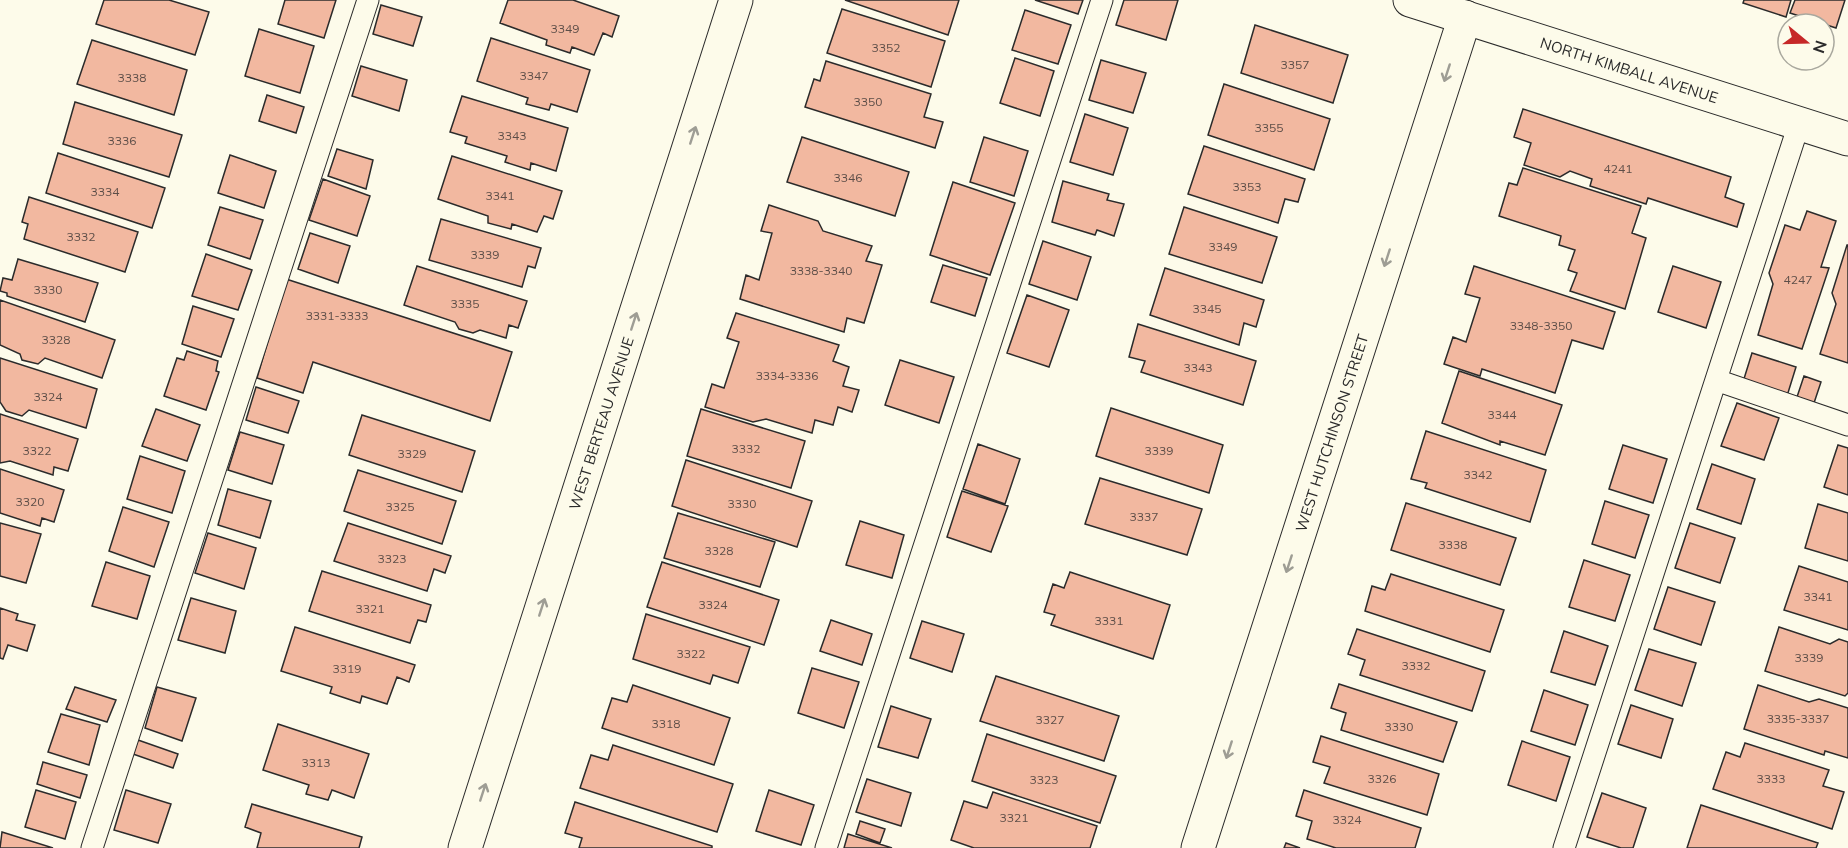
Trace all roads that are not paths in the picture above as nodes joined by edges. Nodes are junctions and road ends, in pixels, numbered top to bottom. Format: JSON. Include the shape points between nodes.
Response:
{"nodes":[{"id":1,"x":368,"y":0,"type":"edge"},
{"id":2,"x":736,"y":0,"type":"edge"},
{"id":3,"x":1102,"y":0,"type":"edge"},
{"id":4,"x":1410,"y":0,"type":"edge"},
{"id":5,"x":1465,"y":17,"type":"junction"},
{"id":6,"x":1799,"y":124,"type":"junction"},
{"id":7,"x":1848,"y":139,"type":"edge"},
{"id":8,"x":1716,"y":380,"type":"junction"},
{"id":9,"x":1848,"y":425,"type":"edge"},
{"id":10,"x":92,"y":848,"type":"edge"},
{"id":11,"x":465,"y":848,"type":"edge"},
{"id":12,"x":826,"y":848,"type":"edge"},
{"id":13,"x":1198,"y":848,"type":"edge"},
{"id":14,"x":1564,"y":848,"type":"edge"}],
"edges":[{"from":1,"to":10,"type":"lane"},
{"from":11,"to":2,"type":"street","name":"WEST BERTEAU AVENUE","one_way":true},
{"from":3,"to":12,"type":"lane"},
{"from":4,"to":5,"type":"street","name":"NORTH KIMBALL AVENUE"},
{"from":5,"to":6,"type":"street","name":"NORTH KIMBALL AVENUE"},
{"from":5,"to":13,"type":"street","name":"WEST HUTCHINSON STREET","one_way":true},
{"from":6,"to":7,"type":"street","name":"NORTH KIMBALL AVENUE"},
{"from":6,"to":8,"type":"lane"},
{"from":8,"to":9,"type":"lane"},
{"from":8,"to":14,"type":"lane"}]}
